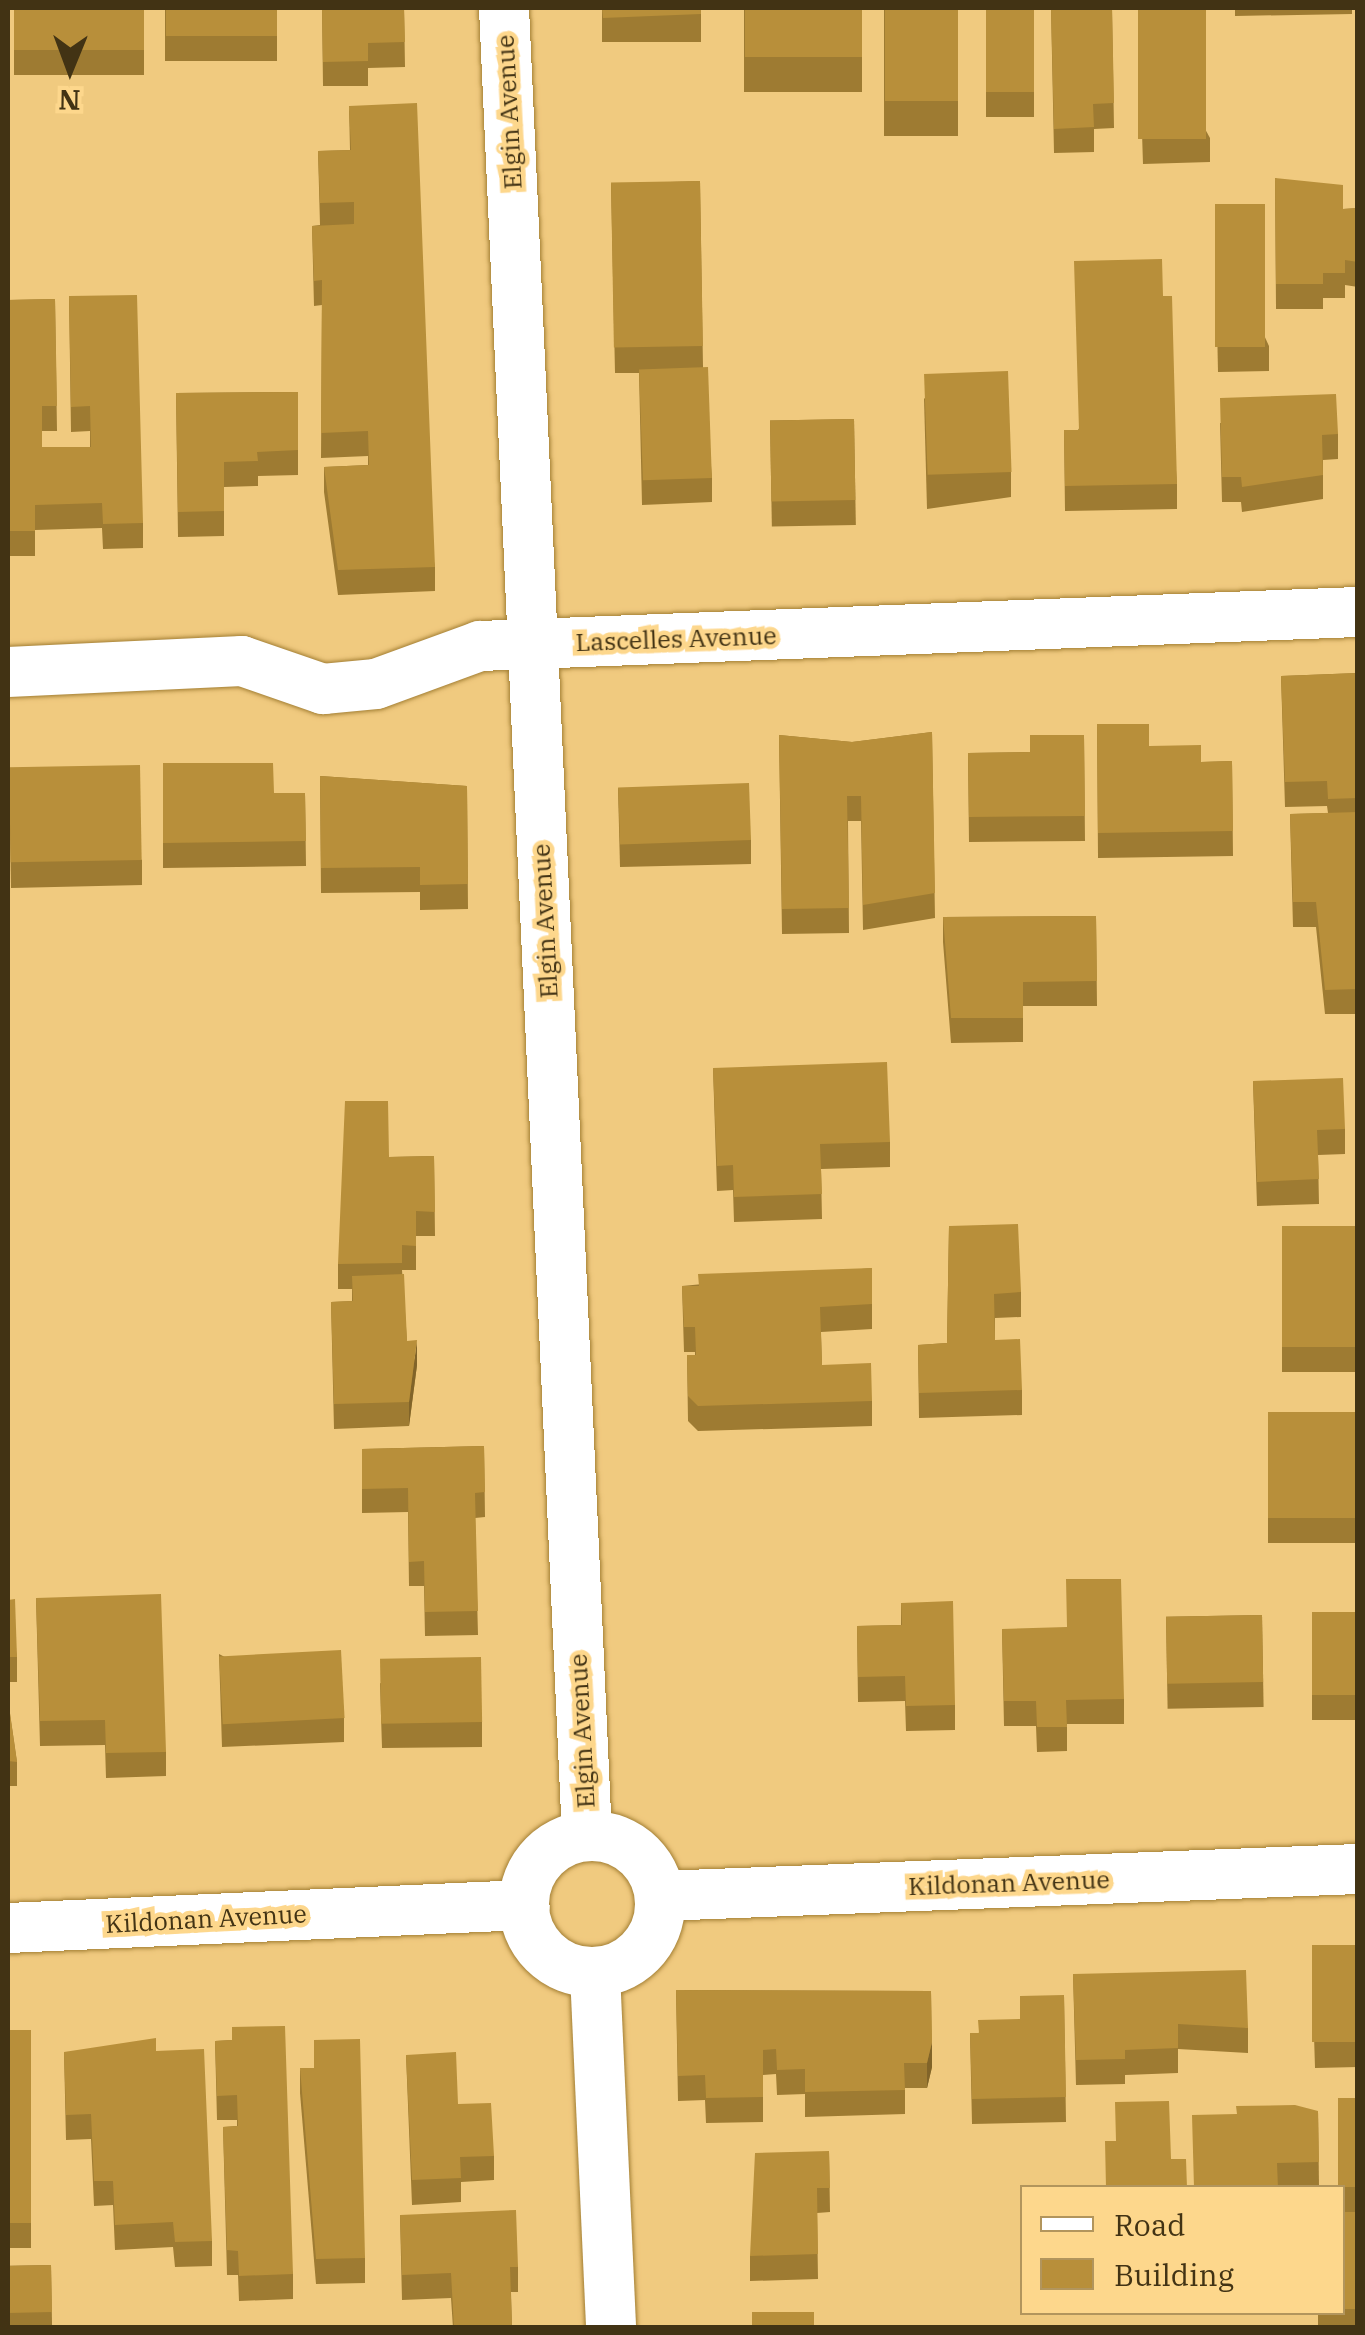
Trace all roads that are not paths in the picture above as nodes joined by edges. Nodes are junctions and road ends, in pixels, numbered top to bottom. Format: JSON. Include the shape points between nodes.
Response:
{"nodes":[{"id":1,"x":504,"y":8,"type":"edge"},
{"id":2,"x":1358,"y":612,"type":"edge"},
{"id":3,"x":533,"y":646,"type":"junction"},
{"id":4,"x":8,"y":672,"type":"edge"},
{"id":5,"x":587,"y":1835,"type":"junction"},
{"id":6,"x":1358,"y":1869,"type":"edge"},
{"id":7,"x":661,"y":1896,"type":"junction"},
{"id":8,"x":524,"y":1904,"type":"junction"},
{"id":9,"x":8,"y":1928,"type":"edge"},
{"id":10,"x":595,"y":1973,"type":"junction"},
{"id":11,"x":611,"y":2328,"type":"edge"}],
"edges":[{"from":1,"to":3,"type":"street","name":"Elgin Avenue"},
{"from":2,"to":3,"type":"street","name":"Lascelles Avenue"},
{"from":3,"to":4,"type":"street","name":"Lascelles Avenue","via":[[442,653],[376,684],[323,689],[242,661]]},
{"from":3,"to":5,"type":"street","name":"Elgin Avenue"},
{"from":5,"to":7,"type":"street","via":[[644,1858]]},
{"from":5,"to":8,"type":"street","via":[[535,1865]]},
{"from":6,"to":7,"type":"street","name":"Kildonan Avenue"},
{"from":7,"to":10,"type":"street","via":[[652,1939],[637,1956]]},
{"from":8,"to":9,"type":"street","name":"Kildonan Avenue"},
{"from":8,"to":10,"type":"street","via":[[538,1946]]},
{"from":10,"to":11,"type":"street"}]}
